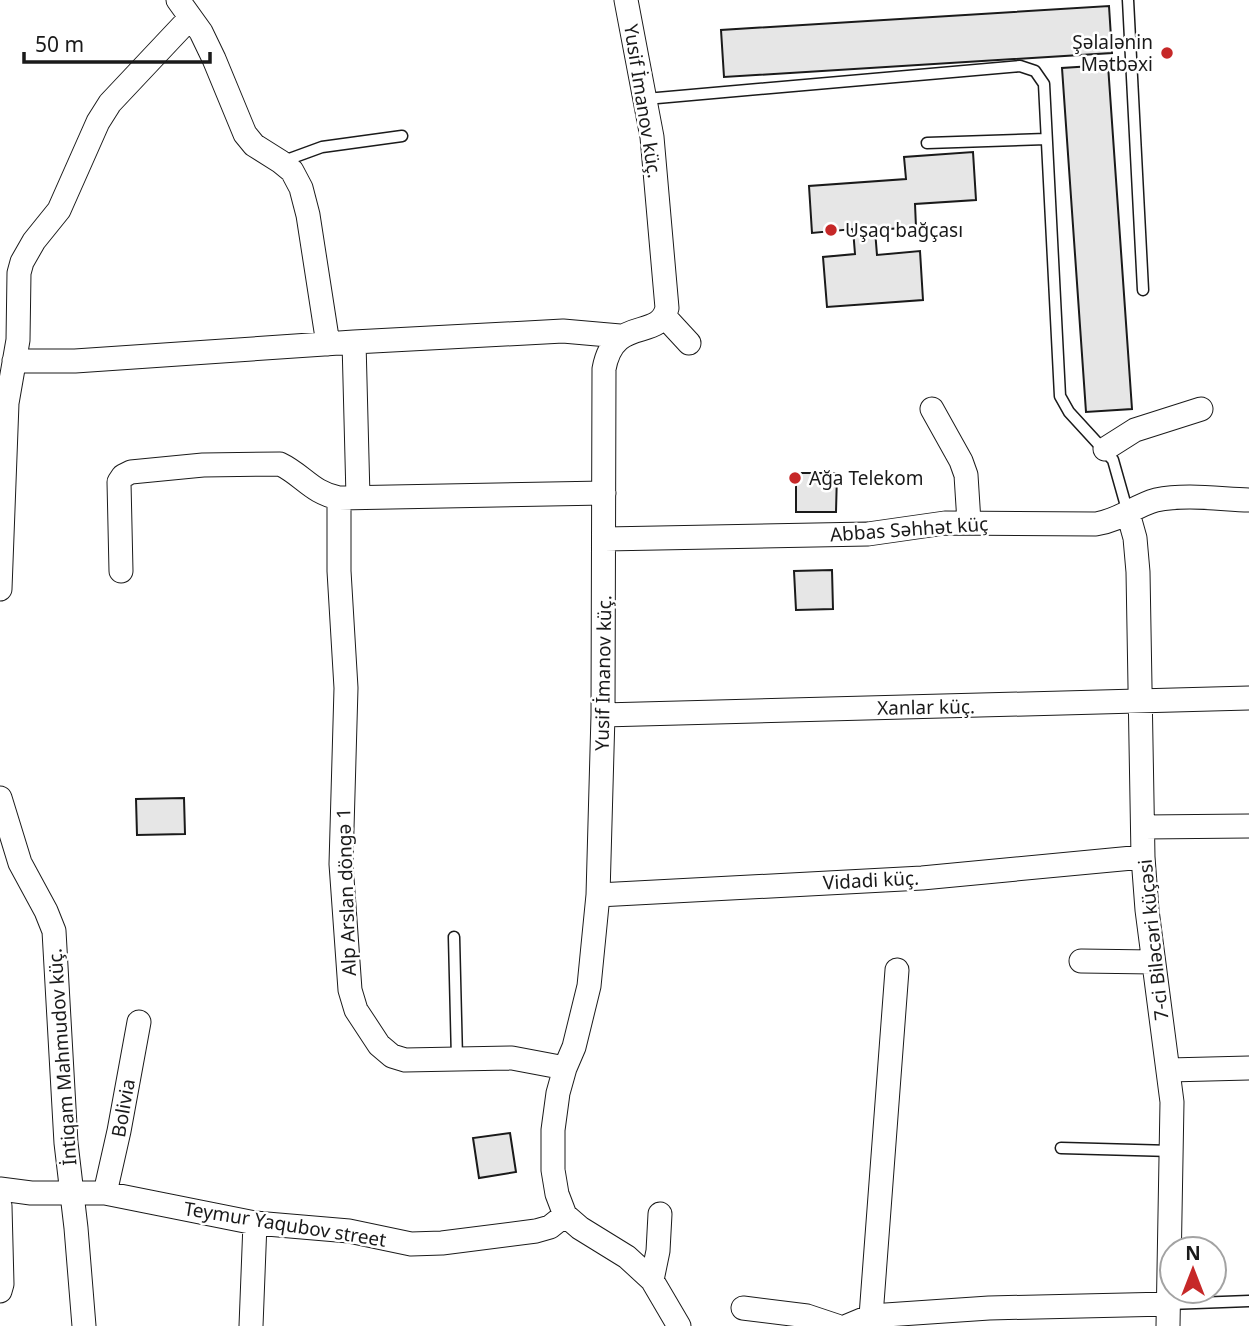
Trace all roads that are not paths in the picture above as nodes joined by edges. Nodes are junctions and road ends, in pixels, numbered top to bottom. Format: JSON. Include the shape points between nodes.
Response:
{"nodes":[{"id":1,"x":626,"y":0,"type":"edge"},
{"id":2,"x":1128,"y":0,"type":"edge"},
{"id":3,"x":184,"y":9,"type":"edge"},
{"id":4,"x":646,"y":99,"type":"junction"},
{"id":5,"x":402,"y":136,"type":"dead end"},
{"id":6,"x":1046,"y":139,"type":"junction"},
{"id":7,"x":928,"y":143,"type":"dead end"},
{"id":8,"x":281,"y":162,"type":"junction"},
{"id":9,"x":11,"y":260,"type":"edge"},
{"id":10,"x":1143,"y":290,"type":"dead end"},
{"id":11,"x":665,"y":317,"type":"junction"},
{"id":12,"x":620,"y":336,"type":"junction"},
{"id":13,"x":354,"y":342,"type":"junction"},
{"id":14,"x":689,"y":343,"type":"dead end"},
{"id":15,"x":328,"y":344,"type":"junction"},
{"id":16,"x":13,"y":361,"type":"junction"},
{"id":17,"x":932,"y":409,"type":"dead end"},
{"id":18,"x":1201,"y":410,"type":"dead end"},
{"id":19,"x":1105,"y":449,"type":"junction"},
{"id":20,"x":604,"y":493,"type":"junction"},
{"id":21,"x":348,"y":497,"type":"junction"},
{"id":22,"x":1249,"y":499,"type":"edge"},
{"id":23,"x":2,"y":501,"type":"edge"},
{"id":24,"x":1128,"y":513,"type":"junction"},
{"id":25,"x":969,"y":523,"type":"junction"},
{"id":26,"x":605,"y":540,"type":"junction"},
{"id":27,"x":121,"y":571,"type":"dead end"},
{"id":28,"x":0,"y":589,"type":"edge"},
{"id":29,"x":1249,"y":698,"type":"edge"},
{"id":30,"x":1141,"y":702,"type":"junction"},
{"id":31,"x":603,"y":715,"type":"junction"},
{"id":32,"x":0,"y":798,"type":"edge"},
{"id":33,"x":1249,"y":826,"type":"edge"},
{"id":34,"x":1144,"y":827,"type":"junction"},
{"id":35,"x":1143,"y":857,"type":"junction"},
{"id":36,"x":10,"y":863,"type":"edge"},
{"id":37,"x":598,"y":895,"type":"junction"},
{"id":38,"x":454,"y":937,"type":"dead end"},
{"id":39,"x":1081,"y":961,"type":"dead end"},
{"id":40,"x":1153,"y":962,"type":"junction"},
{"id":41,"x":897,"y":970,"type":"dead end"},
{"id":42,"x":139,"y":1022,"type":"dead end"},
{"id":43,"x":457,"y":1059,"type":"junction"},
{"id":44,"x":565,"y":1068,"type":"junction"},
{"id":45,"x":1249,"y":1068,"type":"edge"},
{"id":46,"x":1169,"y":1070,"type":"junction"},
{"id":47,"x":1061,"y":1148,"type":"dead end"},
{"id":48,"x":1172,"y":1151,"type":"junction"},
{"id":49,"x":0,"y":1189,"type":"edge"},
{"id":50,"x":72,"y":1193,"type":"junction"},
{"id":51,"x":105,"y":1193,"type":"junction"},
{"id":52,"x":0,"y":1206,"type":"edge"},
{"id":53,"x":660,"y":1214,"type":"dead end"},
{"id":54,"x":565,"y":1215,"type":"junction"},
{"id":55,"x":256,"y":1223,"type":"junction"},
{"id":56,"x":652,"y":1280,"type":"junction"},
{"id":57,"x":0,"y":1291,"type":"edge"},
{"id":58,"x":1249,"y":1301,"type":"edge"},
{"id":59,"x":743,"y":1308,"type":"dead end"},
{"id":60,"x":1168,"y":1315,"type":"edge"},
{"id":61,"x":871,"y":1316,"type":"junction"},
{"id":62,"x":85,"y":1326,"type":"edge"},
{"id":63,"x":251,"y":1326,"type":"edge"},
{"id":64,"x":679,"y":1326,"type":"edge"},
{"id":65,"x":836,"y":1326,"type":"edge"},
{"id":66,"x":847,"y":1326,"type":"edge"}],
"edges":[{"from":1,"to":4,"type":"street","name":"Yusif İmanov küç."},
{"from":2,"to":10,"type":"lane"},
{"from":3,"to":8,"type":"street","via":[[214,58],[245,134]]},
{"from":3,"to":9,"type":"street","via":[[98,122],[59,210]]},
{"from":4,"to":6,"type":"lane","via":[[1020,66],[1035,71],[1044,84]]},
{"from":4,"to":11,"type":"street","name":"Yusif İmanov küç.","via":[[655,160]]},
{"from":5,"to":8,"type":"lane","via":[[321,147]]},
{"from":6,"to":7,"type":"lane"},
{"from":6,"to":19,"type":"lane","via":[[1060,396]]},
{"from":8,"to":15,"type":"street","via":[[301,188],[308,215]]},
{"from":9,"to":16,"type":"street","via":[[19,273],[18,340]]},
{"from":11,"to":12,"type":"street"},
{"from":11,"to":14,"type":"street"},
{"from":12,"to":13,"type":"street","via":[[563,331]]},
{"from":12,"to":20,"type":"street","name":"Yusif İmanov küç.","via":[[604,369]]},
{"from":13,"to":15,"type":"street"},
{"from":13,"to":21,"type":"street","name":"Alp Arslan döngə 1"},
{"from":15,"to":16,"type":"street","via":[[75,362]]},
{"from":16,"to":23,"type":"street"},
{"from":17,"to":25,"type":"street","via":[[966,475]]},
{"from":18,"to":19,"type":"street","via":[[1135,430]]},
{"from":19,"to":24,"type":"lane","via":[[1118,473]]},
{"from":20,"to":21,"type":"street"},
{"from":20,"to":26,"type":"street","name":"Yusif İmanov küç."},
{"from":21,"to":27,"type":"street","via":[[324,495],[280,464],[203,464],[131,472],[119,482]]},
{"from":21,"to":43,"type":"street","name":"Alp Arslan döngə 1","via":[[339,571],[346,688],[341,864],[350,990],[356,1010],[392,1056]]},
{"from":22,"to":24,"type":"street","name":"Abbas Səhhət küç","via":[[1159,500]]},
{"from":23,"to":28,"type":"street"},
{"from":24,"to":25,"type":"street","name":"Abbas Səhhət küç","via":[[1096,524]]},
{"from":24,"to":30,"type":"street","name":"7-ci Biləcəri küçəsi","via":[[1138,572]]},
{"from":25,"to":26,"type":"street","name":"Abbas Səhhət küç","via":[[868,534]]},
{"from":26,"to":31,"type":"street","name":"Yusif İmanov küç."},
{"from":29,"to":30,"type":"street","name":"Xanlar küç."},
{"from":30,"to":31,"type":"street","name":"Xanlar küç."},
{"from":30,"to":34,"type":"street","name":"7-ci Biləcəri küçəsi"},
{"from":31,"to":37,"type":"street","name":"Yusif İmanov küç."},
{"from":32,"to":36,"type":"street","name":"İntiqam Mahmudov küç."},
{"from":33,"to":34,"type":"street"},
{"from":34,"to":35,"type":"street","name":"7-ci Biləcəri küçəsi"},
{"from":35,"to":37,"type":"street","name":"Vidadi küç.","via":[[922,878]]},
{"from":35,"to":40,"type":"street","name":"7-ci Biləcəri küçəsi"},
{"from":36,"to":50,"type":"street","name":"İntiqam Mahmudov küç.","via":[[46,911],[54,931]]},
{"from":37,"to":44,"type":"street","name":"Yusif İmanov küç.","via":[[589,986]]},
{"from":38,"to":43,"type":"lane"},
{"from":39,"to":40,"type":"street"},
{"from":40,"to":46,"type":"street","name":"7-ci Biləcəri küçəsi"},
{"from":41,"to":61,"type":"street"},
{"from":42,"to":51,"type":"street","name":"Bolivia"},
{"from":43,"to":44,"type":"street","name":"Alp Arslan döngə 1","via":[[512,1058]]},
{"from":44,"to":54,"type":"street","name":"Yusif İmanov küç.","via":[[553,1130],[556,1194]]},
{"from":45,"to":46,"type":"street"},
{"from":46,"to":48,"type":"street","name":"7-ci Biləcəri küçəsi"},
{"from":47,"to":48,"type":"lane"},
{"from":48,"to":60,"type":"street","name":"7-ci Biləcəri küçəsi"},
{"from":49,"to":50,"type":"street","name":"Teymur Yaqubov street"},
{"from":50,"to":51,"type":"street","name":"Teymur Yaqubov street"},
{"from":50,"to":62,"type":"street","name":"İntiqam Mahmudov küç."},
{"from":51,"to":55,"type":"street","name":"Teymur Yaqubov street"},
{"from":52,"to":57,"type":"street"},
{"from":53,"to":56,"type":"street"},
{"from":54,"to":55,"type":"street","name":"Teymur Yaqubov street","via":[[536,1231],[442,1244]]},
{"from":54,"to":56,"type":"street"},
{"from":55,"to":63,"type":"street"},
{"from":56,"to":64,"type":"street"},
{"from":58,"to":60,"type":"lane"},
{"from":59,"to":65,"type":"street","via":[[793,1313]]},
{"from":60,"to":61,"type":"street","via":[[989,1308]]},
{"from":61,"to":66,"type":"street"}]}
